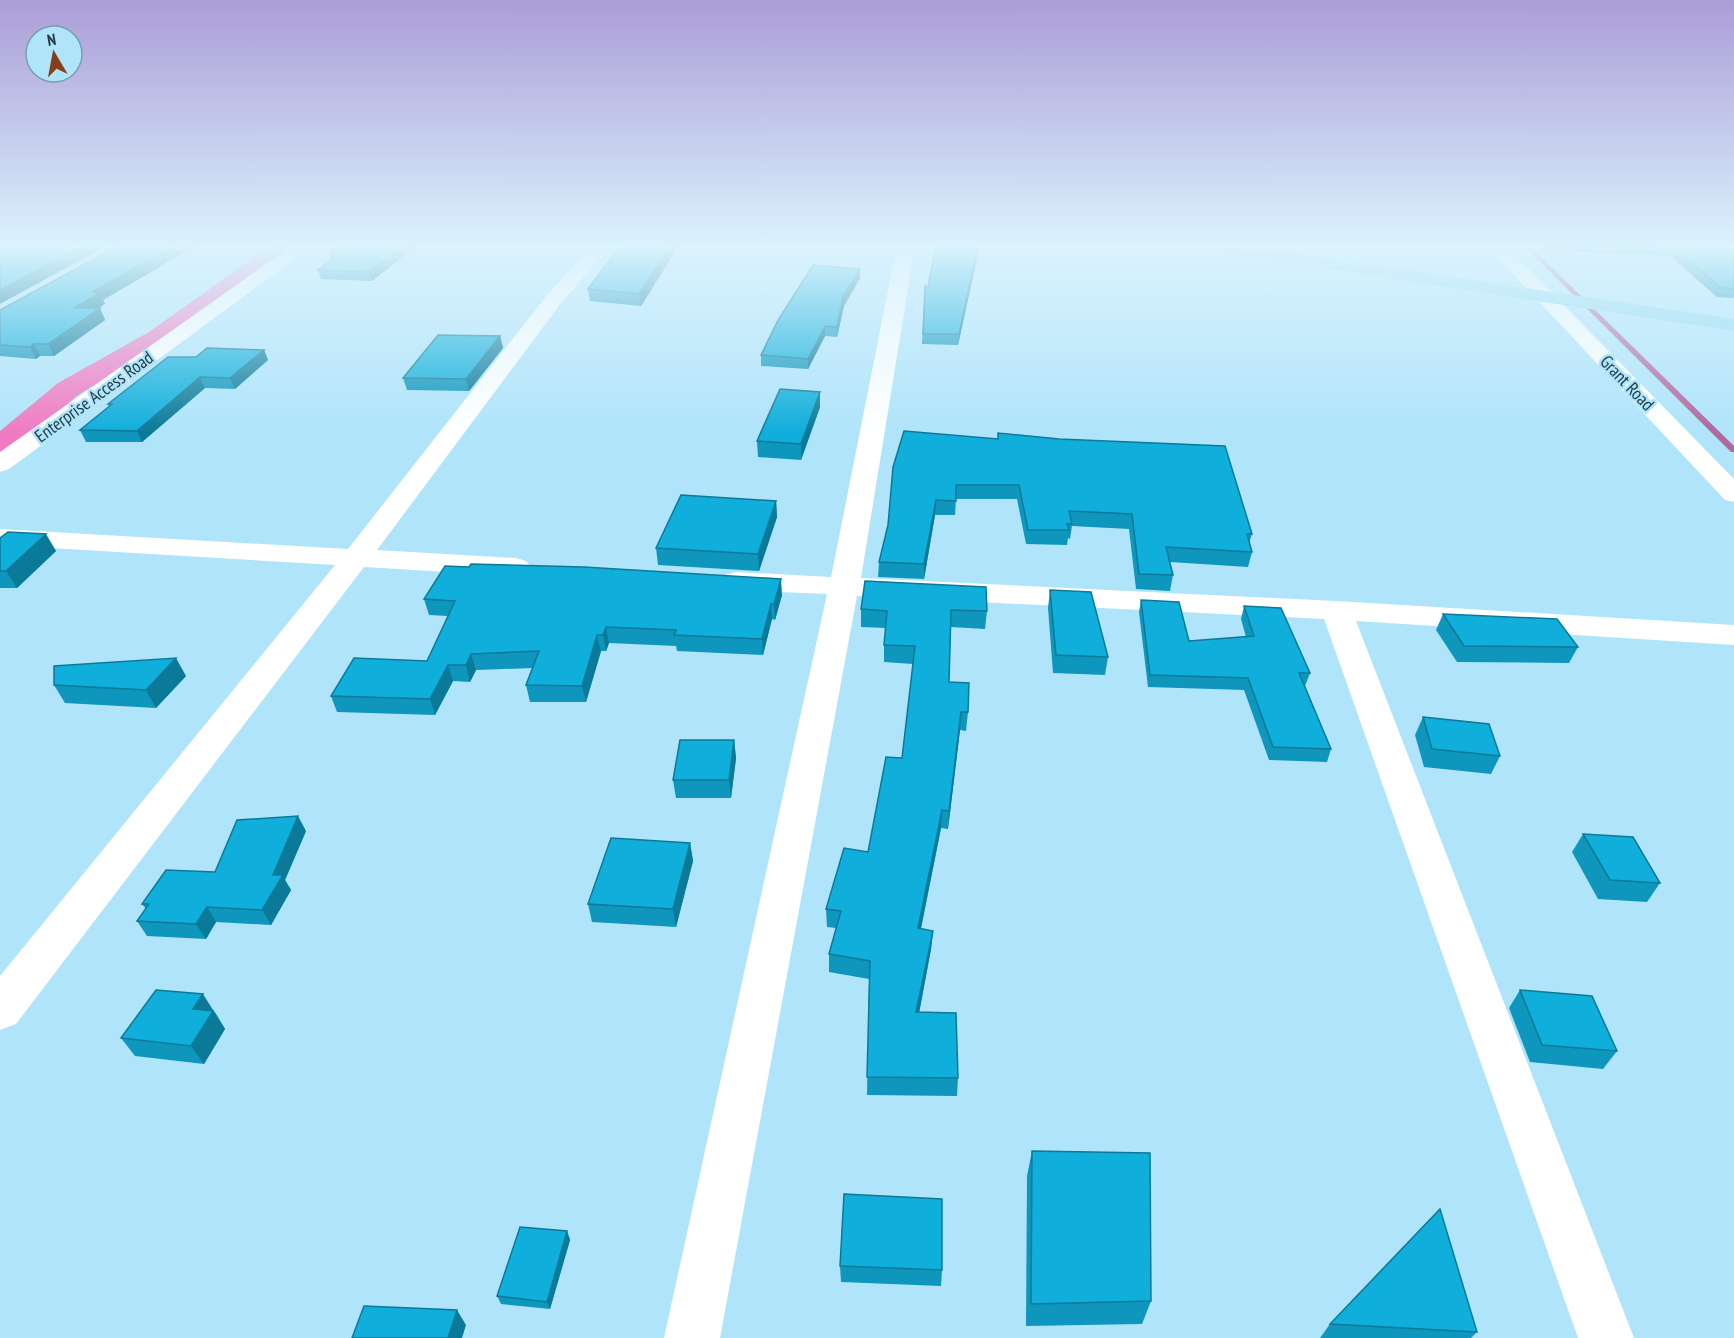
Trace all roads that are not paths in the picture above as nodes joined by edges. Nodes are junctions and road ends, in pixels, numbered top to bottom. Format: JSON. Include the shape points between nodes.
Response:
{"nodes":[{"id":1,"x":218,"y":307,"type":"edge"},
{"id":2,"x":548,"y":307,"type":"edge"},
{"id":3,"x":895,"y":307,"type":"edge"},
{"id":4,"x":1554,"y":307,"type":"edge"},
{"id":5,"x":1615,"y":307,"type":"edge"},
{"id":6,"x":1734,"y":325,"type":"edge"},
{"id":7,"x":0,"y":465,"type":"edge"},
{"id":8,"x":1734,"y":494,"type":"edge"},
{"id":9,"x":0,"y":537,"type":"edge"},
{"id":10,"x":356,"y":558,"type":"junction"},
{"id":11,"x":546,"y":569,"type":"edge"},
{"id":12,"x":713,"y":579,"type":"edge"},
{"id":13,"x":844,"y":587,"type":"junction"},
{"id":14,"x":1336,"y":610,"type":"junction"},
{"id":15,"x":1734,"y":634,"type":"edge"},
{"id":16,"x":0,"y":1010,"type":"edge"},
{"id":17,"x":692,"y":1338,"type":"edge"},
{"id":18,"x":1606,"y":1338,"type":"edge"}],
"edges":[{"from":1,"to":7,"type":"street","name":"Enterprise Access Road"},
{"from":2,"to":10,"type":"street"},
{"from":3,"to":13,"type":"street"},
{"from":4,"to":8,"type":"street","name":"Grant Road"},
{"from":5,"to":6,"type":"main road"},
{"from":9,"to":10,"type":"street"},
{"from":10,"to":11,"type":"street"},
{"from":10,"to":16,"type":"street"},
{"from":12,"to":13,"type":"street"},
{"from":13,"to":14,"type":"street"},
{"from":13,"to":17,"type":"street"},
{"from":14,"to":15,"type":"street"},
{"from":14,"to":18,"type":"street"}]}
